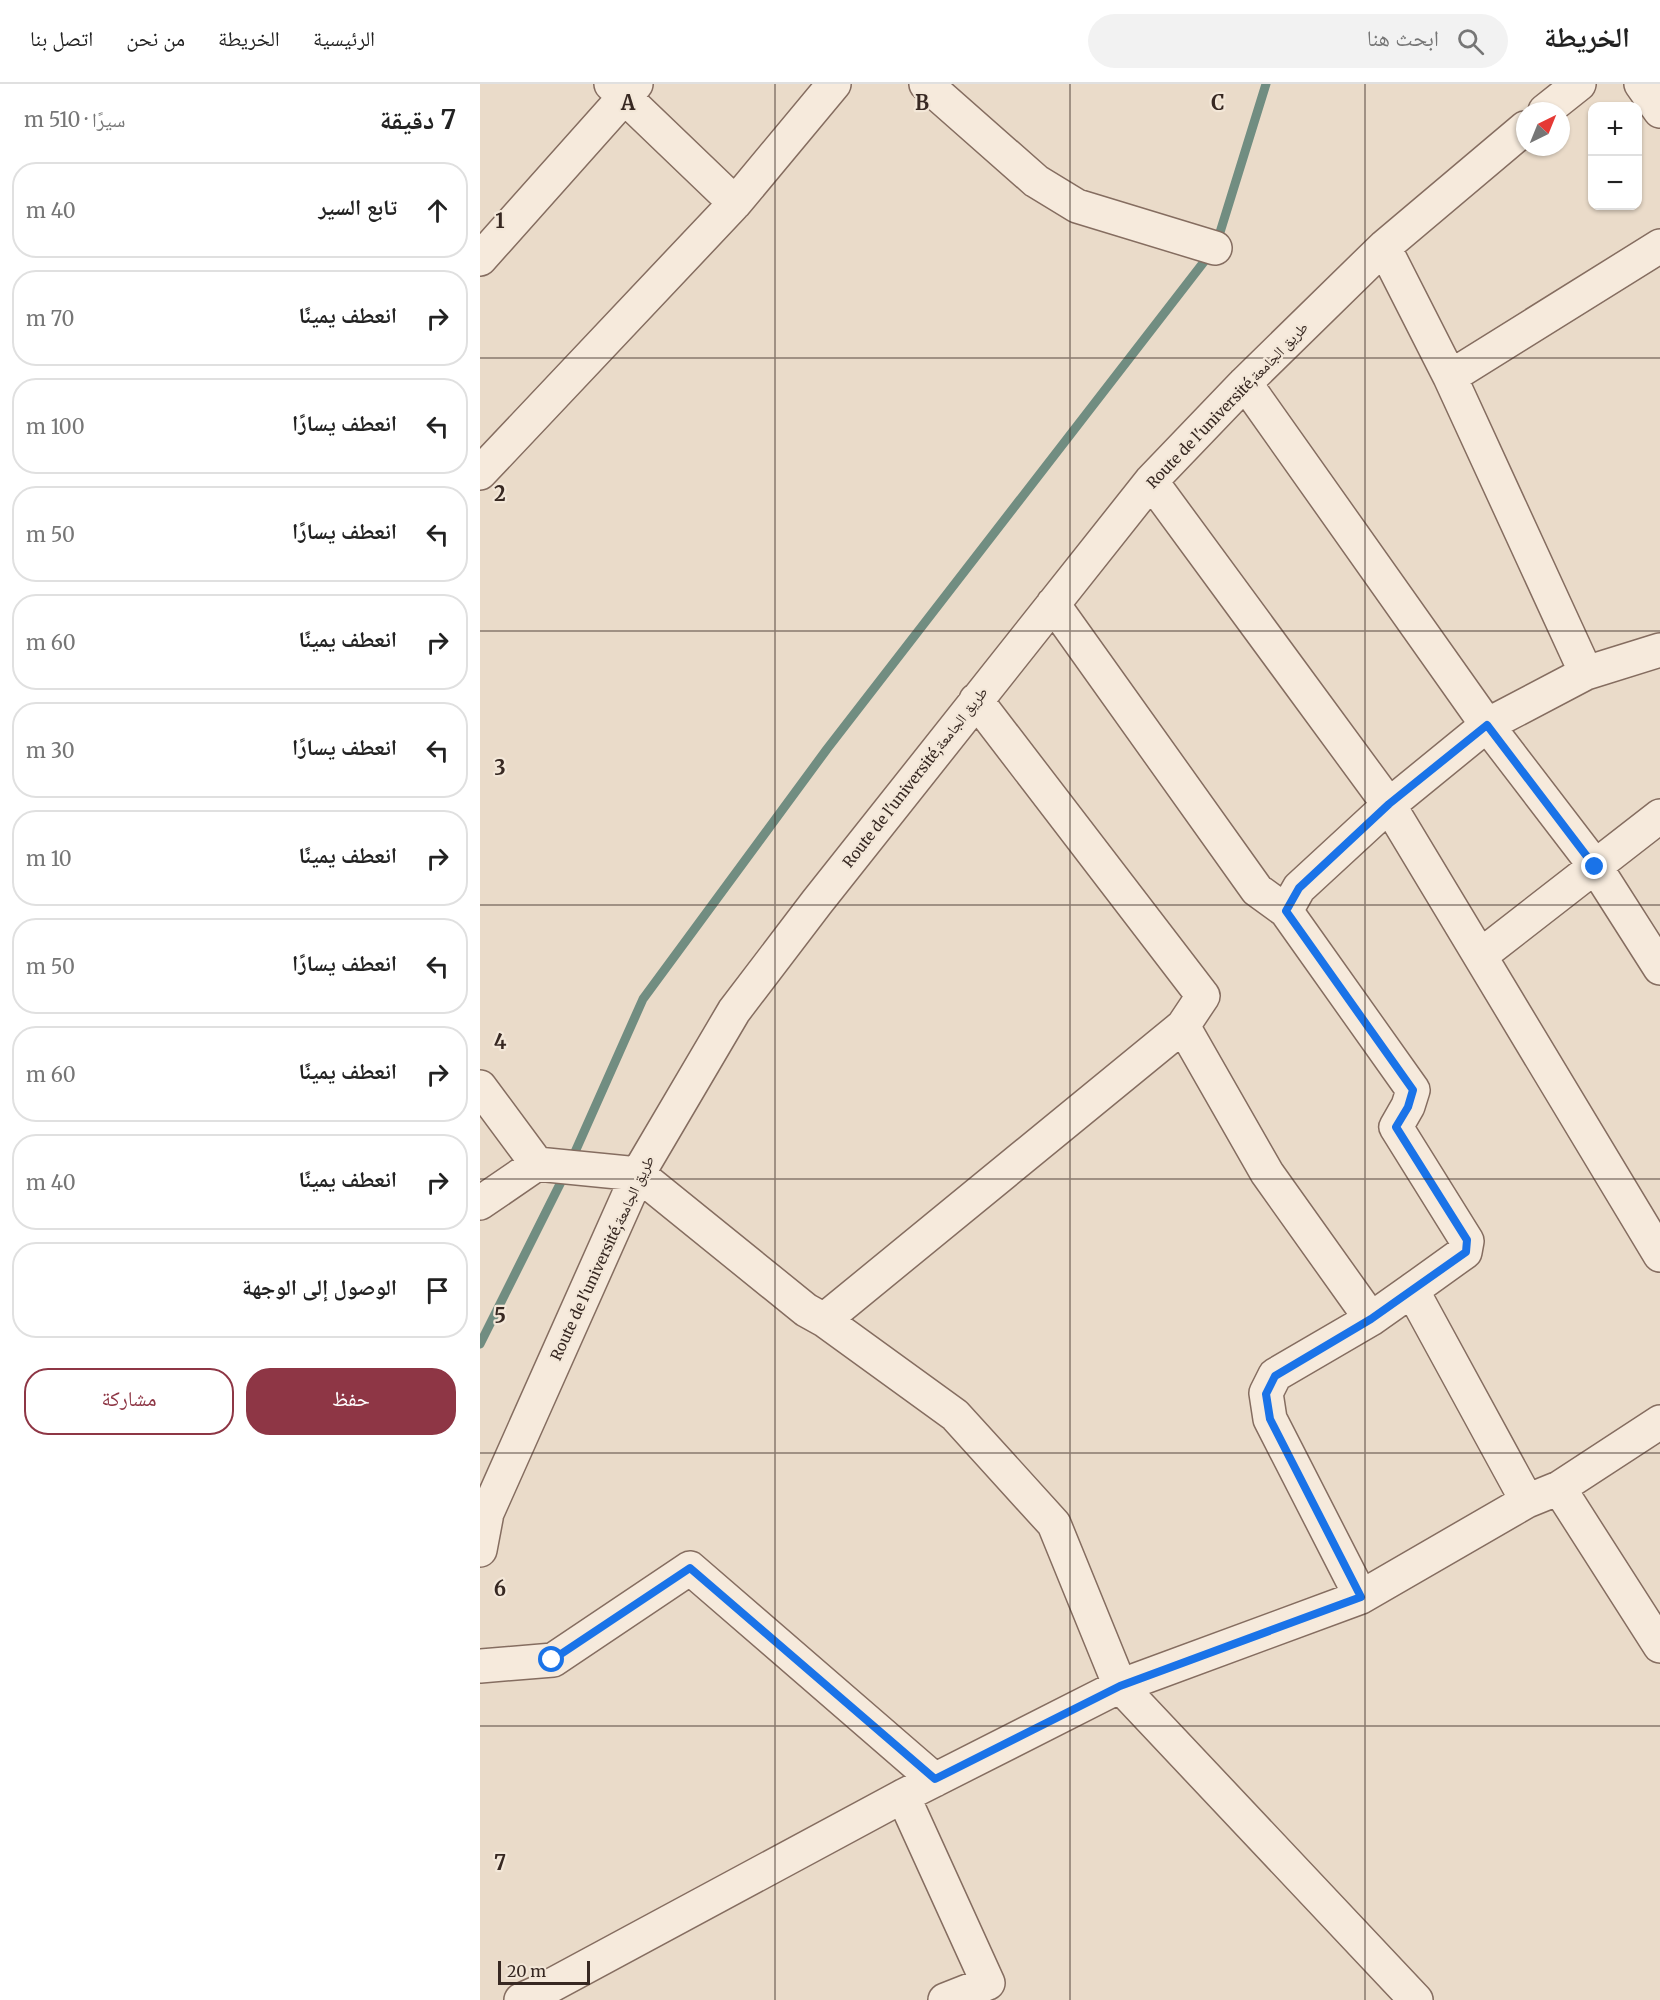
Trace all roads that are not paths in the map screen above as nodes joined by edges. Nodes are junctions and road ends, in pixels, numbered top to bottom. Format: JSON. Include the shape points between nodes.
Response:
{"nodes":[{"id":1,"x":834,"y":84,"type":"edge"},
{"id":2,"x":926,"y":84,"type":"edge"},
{"id":3,"x":1579,"y":84,"type":"edge"},
{"id":4,"x":1641,"y":84,"type":"edge"},
{"id":5,"x":624,"y":88,"type":"edge"},
{"id":6,"x":1556,"y":102,"type":"edge"},
{"id":7,"x":1660,"y":111,"type":"edge"},
{"id":8,"x":1516,"y":136,"type":"edge"},
{"id":9,"x":735,"y":203,"type":"junction"},
{"id":10,"x":1660,"y":246,"type":"edge"},
{"id":11,"x":1215,"y":248,"type":"dead end"},
{"id":12,"x":1384,"y":248,"type":"junction"},
{"id":13,"x":480,"y":259,"type":"edge"},
{"id":14,"x":1450,"y":377,"type":"junction"},
{"id":15,"x":1245,"y":383,"type":"junction"},
{"id":16,"x":480,"y":473,"type":"edge"},
{"id":17,"x":1151,"y":481,"type":"junction"},
{"id":18,"x":1053,"y":604,"type":"junction"},
{"id":19,"x":1660,"y":650,"type":"edge"},
{"id":20,"x":1586,"y":673,"type":"junction"},
{"id":21,"x":976,"y":700,"type":"junction"},
{"id":22,"x":1487,"y":725,"type":"junction"},
{"id":23,"x":1389,"y":804,"type":"junction"},
{"id":24,"x":1660,"y":816,"type":"edge"},
{"id":25,"x":1595,"y":867,"type":"junction"},
{"id":26,"x":1286,"y":911,"type":"junction"},
{"id":27,"x":1480,"y":956,"type":"junction"},
{"id":28,"x":1660,"y":968,"type":"edge"},
{"id":29,"x":1183,"y":1026,"type":"junction"},
{"id":30,"x":480,"y":1087,"type":"edge"},
{"id":31,"x":537,"y":1164,"type":"junction"},
{"id":32,"x":638,"y":1174,"type":"junction"},
{"id":33,"x":480,"y":1203,"type":"edge"},
{"id":34,"x":1660,"y":1256,"type":"edge"},
{"id":35,"x":1412,"y":1290,"type":"junction"},
{"id":36,"x":1371,"y":1319,"type":"junction"},
{"id":37,"x":824,"y":1320,"type":"junction"},
{"id":38,"x":1660,"y":1422,"type":"edge"},
{"id":39,"x":1559,"y":1488,"type":"junction"},
{"id":40,"x":1527,"y":1501,"type":"junction"},
{"id":41,"x":480,"y":1550,"type":"edge"},
{"id":42,"x":1361,"y":1597,"type":"junction"},
{"id":43,"x":1660,"y":1646,"type":"edge"},
{"id":44,"x":480,"y":1666,"type":"edge"},
{"id":45,"x":1120,"y":1686,"type":"junction"},
{"id":46,"x":935,"y":1779,"type":"junction"},
{"id":47,"x":903,"y":1796,"type":"junction"},
{"id":48,"x":535,"y":1997,"type":"edge"},
{"id":49,"x":945,"y":2000,"type":"edge"},
{"id":50,"x":1416,"y":2000,"type":"edge"}],
"edges":[{"from":1,"to":9,"type":"street"},
{"from":2,"to":11,"type":"street","via":[[1036,181],[1077,206]]},
{"from":3,"to":6,"type":"street"},
{"from":4,"to":7,"type":"street"},
{"from":5,"to":9,"type":"street"},
{"from":5,"to":13,"type":"street"},
{"from":8,"to":12,"type":"street","name":"Route de l'université,طريق الجامعة"},
{"from":9,"to":16,"type":"street"},
{"from":10,"to":14,"type":"street"},
{"from":12,"to":14,"type":"street"},
{"from":12,"to":15,"type":"street","name":"Route de l'université,طريق الجامعة"},
{"from":14,"to":20,"type":"street"},
{"from":15,"to":17,"type":"street","name":"Route de l'université,طريق الجامعة"},
{"from":15,"to":22,"type":"street"},
{"from":17,"to":18,"type":"street","name":"Route de l'université,طريق الجامعة"},
{"from":17,"to":23,"type":"street"},
{"from":18,"to":21,"type":"street","name":"Route de l'université,طريق الجامعة"},
{"from":18,"to":26,"type":"street","via":[[1257,890]]},
{"from":19,"to":20,"type":"street"},
{"from":20,"to":22,"type":"street"},
{"from":21,"to":29,"type":"street","via":[[1203,996]]},
{"from":21,"to":32,"type":"street","name":"Route de l'université,طريق الجامعة","via":[[734,1011]]},
{"from":22,"to":23,"type":"street"},
{"from":22,"to":25,"type":"street"},
{"from":23,"to":26,"type":"street","via":[[1299,888]]},
{"from":23,"to":27,"type":"street"},
{"from":24,"to":25,"type":"street"},
{"from":25,"to":27,"type":"street"},
{"from":25,"to":28,"type":"street"},
{"from":26,"to":35,"type":"street","via":[[1413,1090],[1396,1127],[1467,1240],[1466,1252]]},
{"from":27,"to":34,"type":"street"},
{"from":29,"to":36,"type":"street","via":[[1267,1173]]},
{"from":29,"to":37,"type":"street"},
{"from":30,"to":31,"type":"street"},
{"from":31,"to":32,"type":"street"},
{"from":31,"to":33,"type":"street"},
{"from":32,"to":37,"type":"street","via":[[806,1310]]},
{"from":32,"to":41,"type":"street","name":"Route de l'université,طريق الجامعة","via":[[487,1513]]},
{"from":35,"to":36,"type":"street"},
{"from":35,"to":40,"type":"street"},
{"from":36,"to":42,"type":"street","via":[[1275,1376],[1266,1394],[1270,1419]]},
{"from":37,"to":45,"type":"street","via":[[955,1415],[1054,1524]]},
{"from":38,"to":39,"type":"street"},
{"from":39,"to":40,"type":"street"},
{"from":39,"to":43,"type":"street"},
{"from":40,"to":42,"type":"street"},
{"from":42,"to":45,"type":"street"},
{"from":44,"to":46,"type":"street","via":[[552,1660],[690,1568]]},
{"from":45,"to":46,"type":"street"},
{"from":45,"to":50,"type":"street"},
{"from":46,"to":47,"type":"street"},
{"from":47,"to":48,"type":"street"},
{"from":47,"to":49,"type":"street","via":[[988,1983]]}]}
